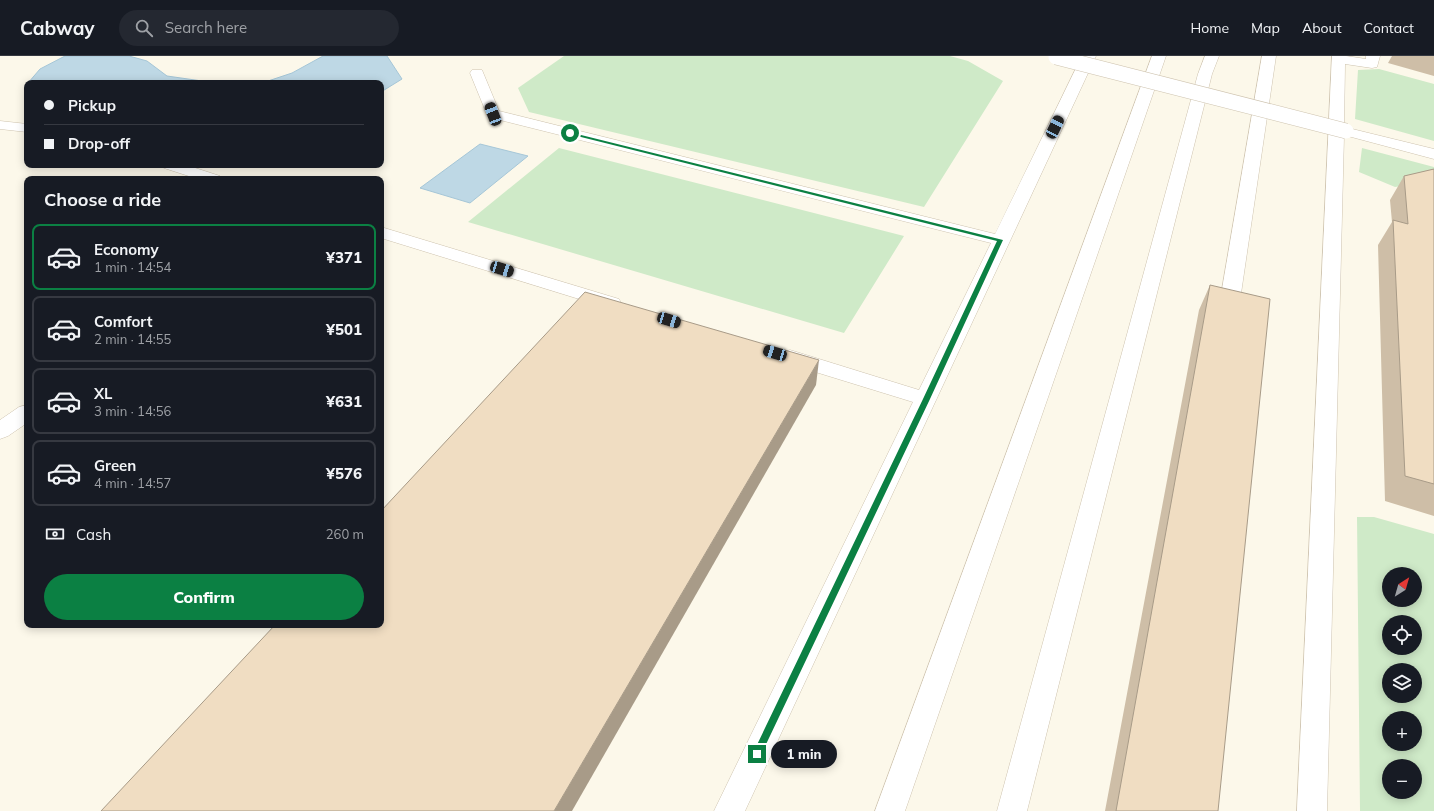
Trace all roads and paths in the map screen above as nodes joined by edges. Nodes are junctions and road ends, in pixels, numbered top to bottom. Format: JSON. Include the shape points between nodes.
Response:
{"nodes":[{"id":1,"x":1055,"y":56,"type":"edge"},
{"id":2,"x":1089,"y":56,"type":"edge"},
{"id":3,"x":1159,"y":56,"type":"edge"},
{"id":4,"x":1212,"y":56,"type":"edge"},
{"id":5,"x":1269,"y":56,"type":"edge"},
{"id":6,"x":1373,"y":56,"type":"edge"},
{"id":7,"x":1339,"y":58,"type":"edge"},
{"id":8,"x":477,"y":73,"type":"dead end"},
{"id":9,"x":0,"y":124,"type":"edge"},
{"id":10,"x":24,"y":128,"type":"edge"},
{"id":11,"x":1434,"y":154,"type":"edge"},
{"id":12,"x":179,"y":168,"type":"edge"},
{"id":13,"x":205,"y":176,"type":"edge"},
{"id":14,"x":384,"y":233,"type":"edge"},
{"id":15,"x":1000,"y":240,"type":"junction"},
{"id":16,"x":1229,"y":307,"type":"edge"},
{"id":17,"x":631,"y":308,"type":"edge"},
{"id":18,"x":775,"y":353,"type":"edge"},
{"id":19,"x":926,"y":399,"type":"junction"},
{"id":20,"x":24,"y":414,"type":"edge"},
{"id":21,"x":0,"y":431,"type":"edge"},
{"id":22,"x":730,"y":811,"type":"edge"},
{"id":23,"x":890,"y":811,"type":"edge"},
{"id":24,"x":1012,"y":811,"type":"edge"},
{"id":25,"x":1312,"y":811,"type":"edge"}],
"edges":[{"from":1,"to":11,"type":"street","bridge":true},
{"from":2,"to":15,"type":"street"},
{"from":3,"to":23,"type":"street"},
{"from":4,"to":24,"type":"street","via":[[1203,82]]},
{"from":5,"to":16,"type":"street"},
{"from":6,"to":7,"type":"street","via":[[1372,64]]},
{"from":7,"to":25,"type":"street"},
{"from":8,"to":15,"type":"street","via":[[493,114]]},
{"from":9,"to":10,"type":"street"},
{"from":12,"to":13,"type":"street"},
{"from":14,"to":17,"type":"street"},
{"from":15,"to":19,"type":"street"},
{"from":18,"to":19,"type":"street"},
{"from":19,"to":22,"type":"street"},
{"from":20,"to":21,"type":"street"}]}
